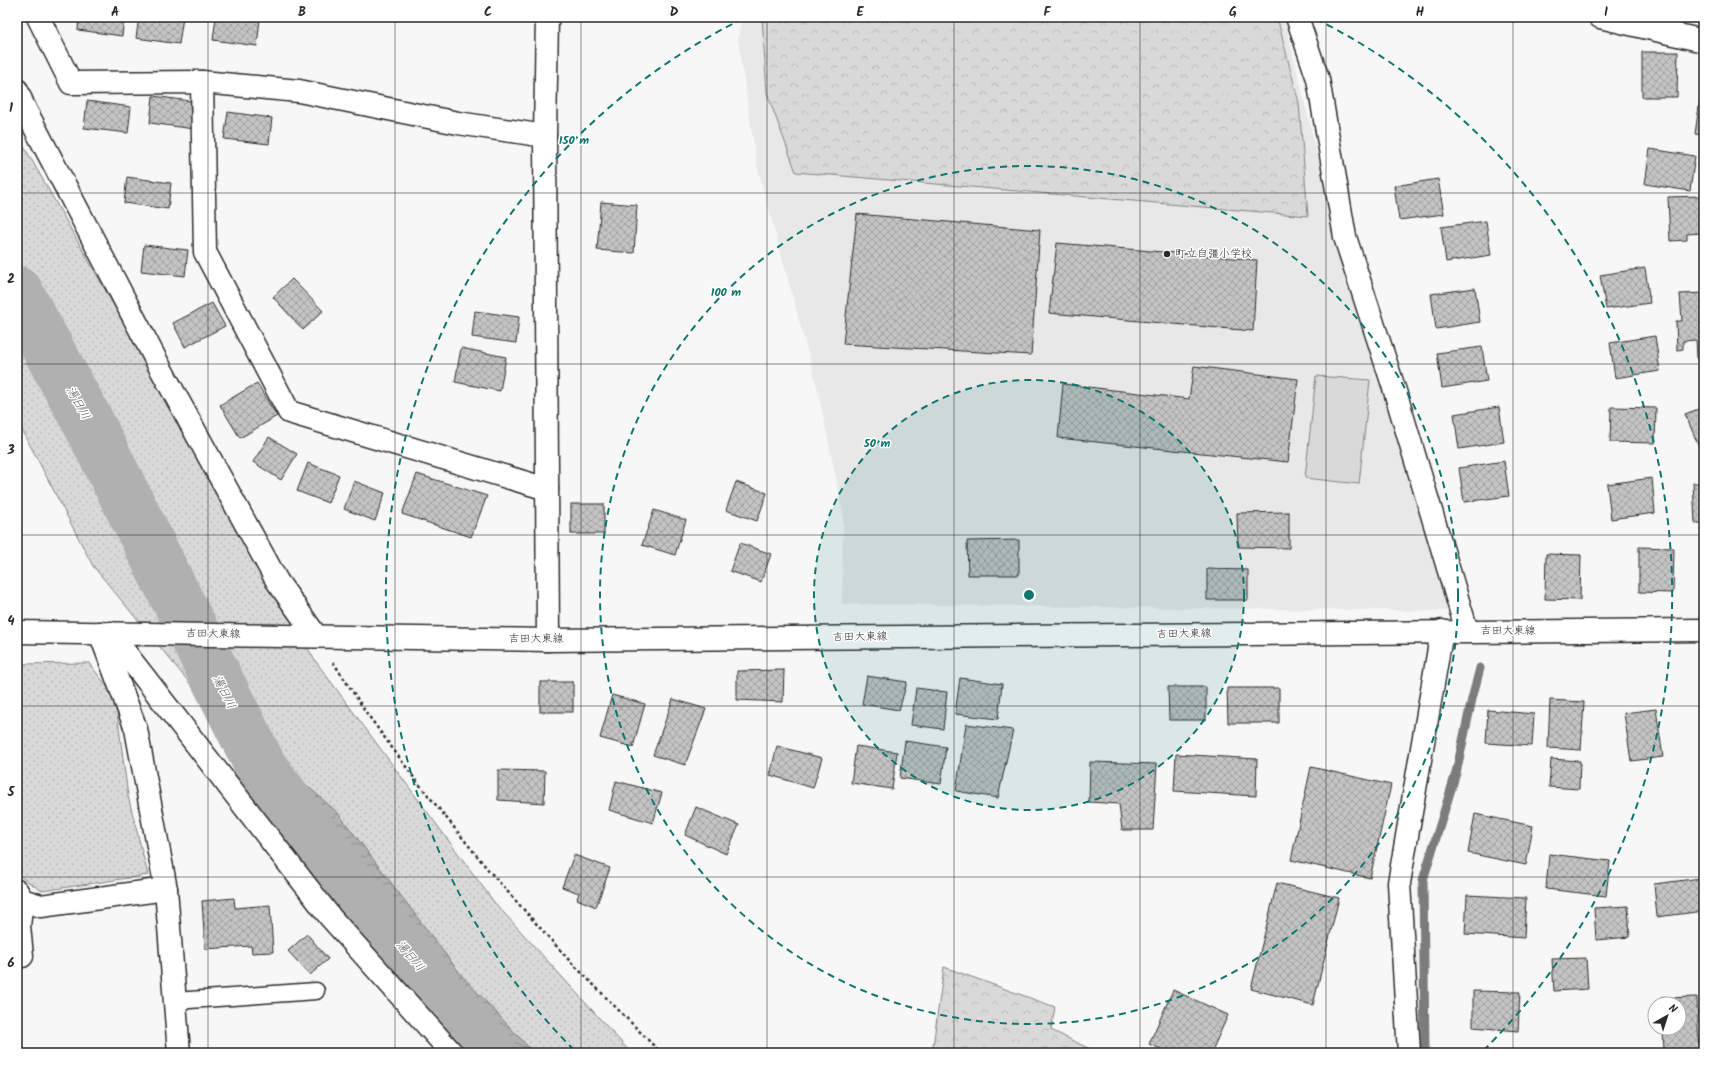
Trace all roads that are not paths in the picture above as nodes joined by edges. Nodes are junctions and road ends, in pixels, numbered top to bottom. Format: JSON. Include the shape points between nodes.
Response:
{"nodes":[{"id":1,"x":38,"y":17,"type":"edge"},
{"id":2,"x":547,"y":17,"type":"edge"},
{"id":3,"x":1297,"y":17,"type":"edge"},
{"id":4,"x":1600,"y":17,"type":"edge"},
{"id":5,"x":1704,"y":41,"type":"edge"},
{"id":6,"x":202,"y":82,"type":"junction"},
{"id":7,"x":17,"y":90,"type":"edge"},
{"id":8,"x":545,"y":136,"type":"junction"},
{"id":9,"x":547,"y":489,"type":"junction"},
{"id":10,"x":1704,"y":630,"type":"edge"},
{"id":11,"x":1442,"y":631,"type":"junction"},
{"id":12,"x":1467,"y":631,"type":"junction"},
{"id":13,"x":17,"y":632,"type":"edge"},
{"id":14,"x":112,"y":633,"type":"junction"},
{"id":15,"x":309,"y":636,"type":"junction"},
{"id":16,"x":548,"y":640,"type":"junction"},
{"id":17,"x":166,"y":889,"type":"junction"},
{"id":18,"x":20,"y":896,"type":"edge"},
{"id":19,"x":22,"y":956,"type":"dead end"},
{"id":20,"x":316,"y":991,"type":"dead end"},
{"id":21,"x":175,"y":1001,"type":"junction"},
{"id":22,"x":179,"y":1053,"type":"edge"},
{"id":23,"x":452,"y":1053,"type":"edge"},
{"id":24,"x":1410,"y":1053,"type":"edge"}],
"edges":[{"from":1,"to":6,"type":"street","via":[[71,82]]},
{"from":2,"to":8,"type":"street"},
{"from":3,"to":12,"type":"street","via":[[1318,79],[1345,237],[1394,388]]},
{"from":4,"to":5,"type":"street"},
{"from":6,"to":8,"type":"street","via":[[299,91],[458,123]]},
{"from":6,"to":9,"type":"street","via":[[205,252],[289,412]]},
{"from":7,"to":15,"type":"street","via":[[156,360]]},
{"from":8,"to":9,"type":"street"},
{"from":9,"to":16,"type":"street"},
{"from":10,"to":12,"type":"street","name":"吉田大東線"},
{"from":11,"to":12,"type":"street","name":"吉田大東線"},
{"from":11,"to":16,"type":"street","name":"吉田大東線"},
{"from":11,"to":24,"type":"street","via":[[1399,883]]},
{"from":13,"to":14,"type":"street","name":"吉田大東線"},
{"from":14,"to":15,"type":"street","name":"吉田大東線"},
{"from":14,"to":17,"type":"street","via":[[136,729]]},
{"from":14,"to":23,"type":"street","via":[[331,918]]},
{"from":15,"to":16,"type":"street","name":"吉田大東線"},
{"from":17,"to":18,"type":"street","via":[[41,906]]},
{"from":17,"to":21,"type":"street"},
{"from":18,"to":19,"type":"street"},
{"from":20,"to":21,"type":"lane"},
{"from":21,"to":22,"type":"street"}]}
